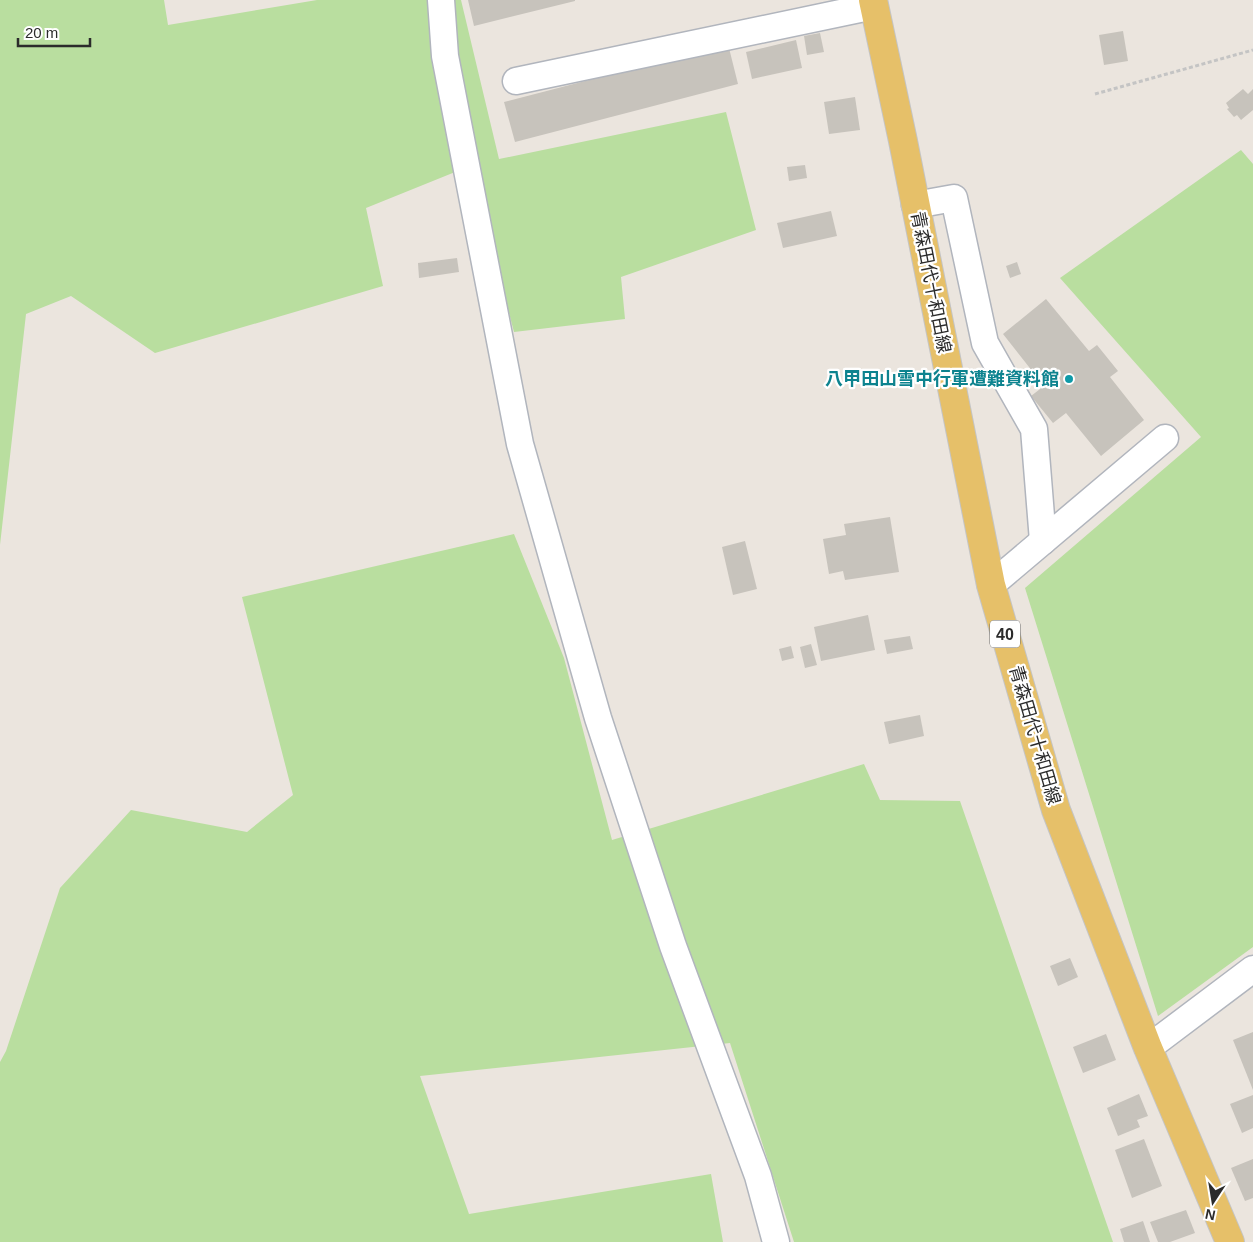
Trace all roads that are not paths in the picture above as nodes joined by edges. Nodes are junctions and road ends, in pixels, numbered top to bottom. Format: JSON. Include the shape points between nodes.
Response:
{"nodes":[{"id":1,"x":441,"y":0,"type":"edge"},
{"id":2,"x":873,"y":3,"type":"edge"},
{"id":3,"x":516,"y":81,"type":"dead end"},
{"id":4,"x":915,"y":205,"type":"junction"},
{"id":5,"x":1165,"y":438,"type":"dead end"},
{"id":6,"x":1043,"y":541,"type":"junction"},
{"id":7,"x":991,"y":585,"type":"junction"},
{"id":8,"x":1253,"y":969,"type":"edge"},
{"id":9,"x":1148,"y":1048,"type":"junction"},
{"id":10,"x":776,"y":1242,"type":"edge"},
{"id":11,"x":1230,"y":1242,"type":"edge"}],
"edges":[{"from":1,"to":10,"type":"street","via":[[445,56],[520,444],[598,718],[673,946],[758,1176]]},
{"from":2,"to":3,"type":"street"},
{"from":2,"to":4,"type":"main road","name":"青森田代十和田線","number":"40"},
{"from":4,"to":6,"type":"street","via":[[954,198],[985,343],[1034,429]]},
{"from":4,"to":7,"type":"main road","name":"青森田代十和田線","number":"40"},
{"from":5,"to":6,"type":"street"},
{"from":6,"to":7,"type":"street"},
{"from":7,"to":9,"type":"main road","name":"青森田代十和田線","number":"40","via":[[1056,810]]},
{"from":8,"to":9,"type":"street"},
{"from":9,"to":11,"type":"main road","name":"青森田代十和田線","number":"40"}]}
